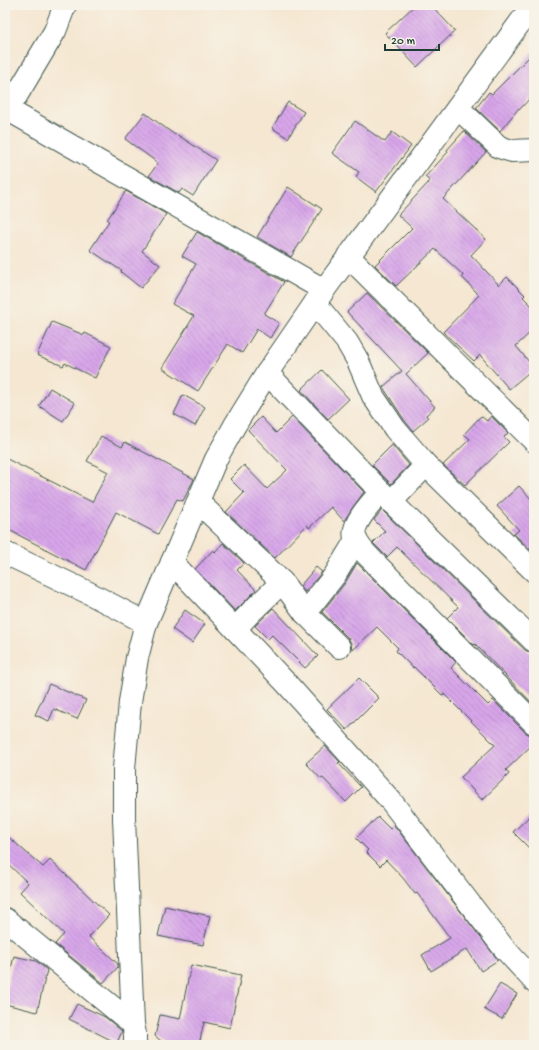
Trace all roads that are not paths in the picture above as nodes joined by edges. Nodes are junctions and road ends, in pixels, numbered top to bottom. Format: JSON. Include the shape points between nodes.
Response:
{"nodes":[{"id":1,"x":65,"y":5,"type":"edge"},
{"id":2,"x":533,"y":5,"type":"edge"},
{"id":3,"x":458,"y":108,"type":"junction"},
{"id":4,"x":7,"y":109,"type":"edge"},
{"id":5,"x":534,"y":150,"type":"edge"},
{"id":6,"x":348,"y":256,"type":"junction"},
{"id":7,"x":320,"y":297,"type":"junction"},
{"id":8,"x":268,"y":373,"type":"junction"},
{"id":9,"x":534,"y":441,"type":"edge"},
{"id":10,"x":426,"y":465,"type":"junction"},
{"id":11,"x":386,"y":497,"type":"junction"},
{"id":12,"x":198,"y":502,"type":"junction"},
{"id":13,"x":356,"y":540,"type":"junction"},
{"id":14,"x":5,"y":552,"type":"edge"},
{"id":15,"x":172,"y":562,"type":"junction"},
{"id":16,"x":534,"y":571,"type":"edge"},
{"id":17,"x":282,"y":582,"type":"junction"},
{"id":18,"x":305,"y":613,"type":"junction"},
{"id":19,"x":146,"y":623,"type":"junction"},
{"id":20,"x":235,"y":629,"type":"junction"},
{"id":21,"x":534,"y":641,"type":"edge"},
{"id":22,"x":339,"y":647,"type":"dead end"},
{"id":23,"x":534,"y":723,"type":"edge"},
{"id":24,"x":5,"y":919,"type":"edge"},
{"id":25,"x":534,"y":981,"type":"edge"},
{"id":26,"x":137,"y":1037,"type":"edge"}],
"edges":[{"from":1,"to":4,"type":"street","via":[[55,31]]},
{"from":2,"to":3,"type":"street"},
{"from":3,"to":5,"type":"street","via":[[499,147],[512,151]]},
{"from":3,"to":6,"type":"street"},
{"from":4,"to":7,"type":"street"},
{"from":6,"to":7,"type":"street"},
{"from":6,"to":9,"type":"street"},
{"from":7,"to":8,"type":"street"},
{"from":7,"to":10,"type":"street","via":[[358,361],[381,409]]},
{"from":8,"to":11,"type":"street"},
{"from":8,"to":12,"type":"street","via":[[216,459]]},
{"from":10,"to":11,"type":"street"},
{"from":10,"to":16,"type":"street"},
{"from":11,"to":13,"type":"street","via":[[356,525],[353,531]]},
{"from":11,"to":21,"type":"street"},
{"from":12,"to":15,"type":"street"},
{"from":12,"to":17,"type":"street"},
{"from":13,"to":18,"type":"street","via":[[335,575]]},
{"from":13,"to":23,"type":"street","via":[[374,562]]},
{"from":14,"to":19,"type":"street"},
{"from":15,"to":19,"type":"street"},
{"from":15,"to":20,"type":"street"},
{"from":17,"to":18,"type":"street"},
{"from":17,"to":20,"type":"street"},
{"from":18,"to":22,"type":"street"},
{"from":19,"to":26,"type":"street","via":[[130,702],[124,769],[124,818]]},
{"from":20,"to":25,"type":"street","via":[[391,801],[503,947]]},
{"from":24,"to":26,"type":"street"}]}
